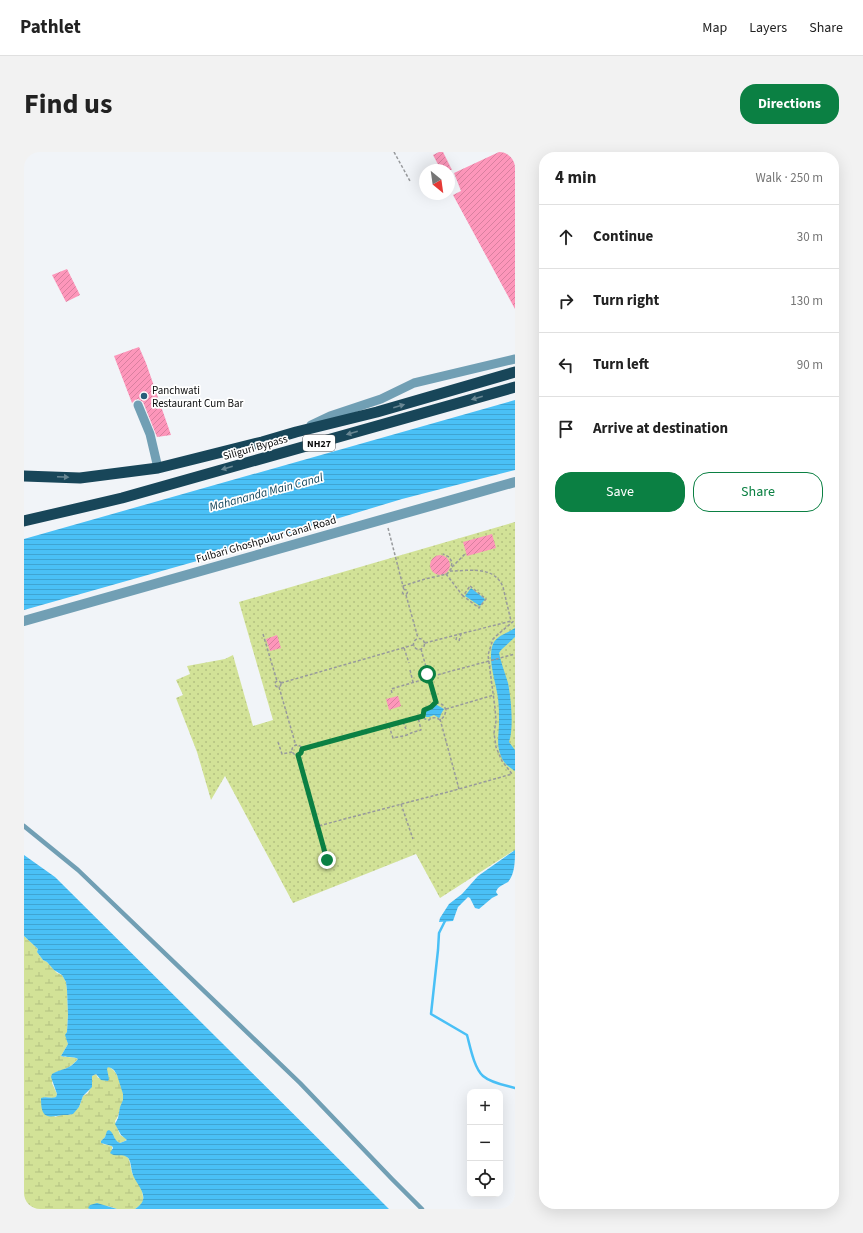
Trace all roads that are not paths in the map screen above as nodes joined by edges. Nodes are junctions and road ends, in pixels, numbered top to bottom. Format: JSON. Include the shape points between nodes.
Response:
{"nodes":[{"id":1,"x":515,"y":359,"type":"edge"},
{"id":2,"x":515,"y":372,"type":"edge"},
{"id":3,"x":515,"y":388,"type":"edge"},
{"id":4,"x":138,"y":405,"type":"dead end"},
{"id":5,"x":296,"y":432,"type":"junction"},
{"id":6,"x":158,"y":468,"type":"junction"},
{"id":7,"x":24,"y":476,"type":"edge"},
{"id":8,"x":515,"y":482,"type":"edge"},
{"id":9,"x":24,"y":521,"type":"edge"},
{"id":10,"x":24,"y":621,"type":"edge"},
{"id":11,"x":24,"y":826,"type":"edge"},
{"id":12,"x":422,"y":1209,"type":"edge"}],
"edges":[{"from":1,"to":5,"type":"street","via":[[414,384],[381,399],[330,416]]},
{"from":5,"to":2,"type":"highway","number":"NH27","one_way":true,"via":[[377,412]]},
{"from":3,"to":9,"type":"highway","name":"Siliguri Bypass","number":"NH27","one_way":true,"via":[[122,498]]},
{"from":4,"to":6,"type":"street","via":[[150,434]]},
{"from":5,"to":6,"type":"highway","number":"NH27"},
{"from":7,"to":6,"type":"highway","number":"NH27","one_way":true,"via":[[80,478]]},
{"from":8,"to":10,"type":"street","name":"Fulbari Ghoshpukur Canal Road"},
{"from":11,"to":12,"type":"lane","via":[[78,870],[300,1083]]}]}
